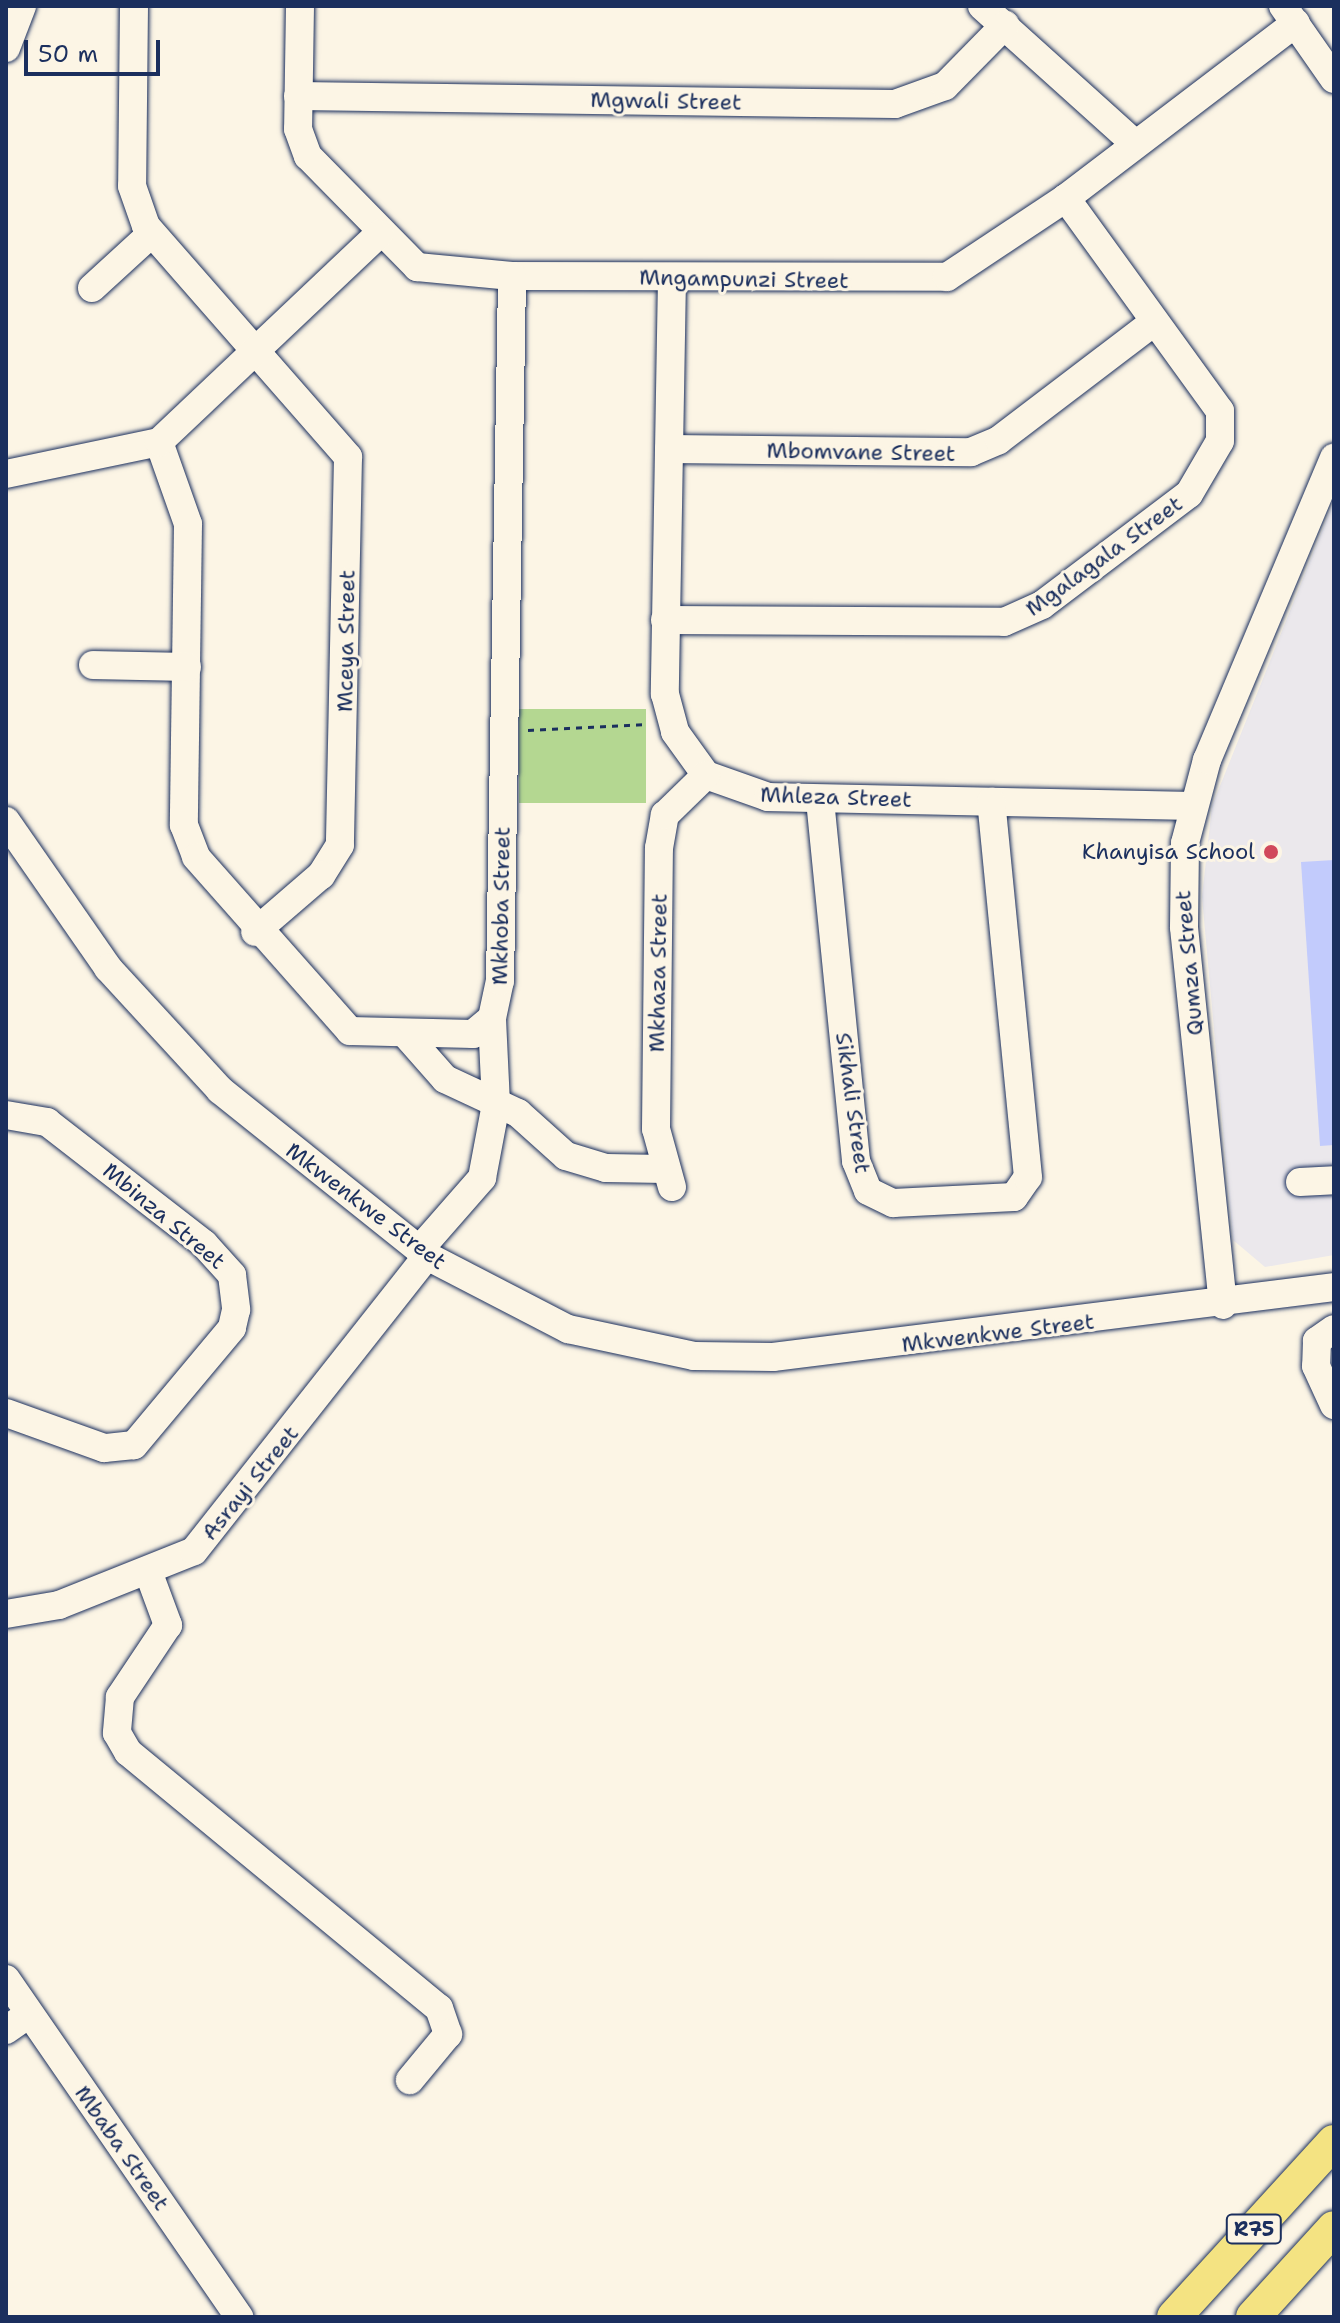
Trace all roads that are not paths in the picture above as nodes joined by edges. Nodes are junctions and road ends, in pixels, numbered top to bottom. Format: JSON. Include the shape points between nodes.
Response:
{"nodes":[{"id":1,"x":22,"y":6,"type":"edge"},
{"id":2,"x":134,"y":6,"type":"edge"},
{"id":3,"x":300,"y":6,"type":"edge"},
{"id":4,"x":982,"y":6,"type":"edge"},
{"id":5,"x":1290,"y":14,"type":"edge"},
{"id":6,"x":1005,"y":25,"type":"junction"},
{"id":7,"x":6,"y":48,"type":"edge"},
{"id":8,"x":1334,"y":79,"type":"edge"},
{"id":9,"x":298,"y":96,"type":"junction"},
{"id":10,"x":1133,"y":142,"type":"junction"},
{"id":11,"x":1066,"y":198,"type":"junction"},
{"id":12,"x":151,"y":234,"type":"junction"},
{"id":13,"x":379,"y":234,"type":"junction"},
{"id":14,"x":512,"y":276,"type":"junction"},
{"id":15,"x":672,"y":278,"type":"junction"},
{"id":16,"x":92,"y":288,"type":"dead end"},
{"id":17,"x":1154,"y":322,"type":"junction"},
{"id":18,"x":254,"y":351,"type":"junction"},
{"id":19,"x":159,"y":442,"type":"junction"},
{"id":20,"x":669,"y":449,"type":"junction"},
{"id":21,"x":1334,"y":458,"type":"edge"},
{"id":22,"x":6,"y":474,"type":"edge"},
{"id":23,"x":665,"y":620,"type":"junction"},
{"id":24,"x":93,"y":665,"type":"dead end"},
{"id":25,"x":187,"y":667,"type":"junction"},
{"id":26,"x":706,"y":775,"type":"junction"},
{"id":27,"x":820,"y":800,"type":"junction"},
{"id":28,"x":991,"y":802,"type":"junction"},
{"id":29,"x":1191,"y":806,"type":"junction"},
{"id":30,"x":6,"y":821,"type":"edge"},
{"id":31,"x":255,"y":932,"type":"junction"},
{"id":32,"x":492,"y":1018,"type":"junction"},
{"id":33,"x":408,"y":1037,"type":"junction"},
{"id":34,"x":496,"y":1104,"type":"junction"},
{"id":35,"x":6,"y":1115,"type":"edge"},
{"id":36,"x":1334,"y":1180,"type":"edge"},
{"id":37,"x":1300,"y":1182,"type":"dead end"},
{"id":38,"x":423,"y":1253,"type":"junction"},
{"id":39,"x":1334,"y":1287,"type":"edge"},
{"id":40,"x":1223,"y":1305,"type":"junction"},
{"id":41,"x":1334,"y":1329,"type":"edge"},
{"id":42,"x":1334,"y":1405,"type":"edge"},
{"id":43,"x":6,"y":1413,"type":"edge"},
{"id":44,"x":148,"y":1571,"type":"junction"},
{"id":45,"x":6,"y":1614,"type":"edge"},
{"id":46,"x":6,"y":1979,"type":"edge"},
{"id":47,"x":29,"y":2014,"type":"junction"},
{"id":48,"x":6,"y":2030,"type":"edge"},
{"id":49,"x":410,"y":2080,"type":"dead end"},
{"id":50,"x":1334,"y":2142,"type":"edge"},
{"id":51,"x":1334,"y":2228,"type":"edge"},
{"id":52,"x":239,"y":2317,"type":"edge"},
{"id":53,"x":1174,"y":2317,"type":"edge"},
{"id":54,"x":1253,"y":2317,"type":"edge"}],
"edges":[{"from":1,"to":7,"type":"street"},
{"from":2,"to":12,"type":"street","name":"Mceya Street","via":[[132,186]]},
{"from":3,"to":9,"type":"street","name":"Mngampunzi Street"},
{"from":4,"to":6,"type":"street"},
{"from":5,"to":8,"type":"street"},
{"from":5,"to":10,"type":"street","name":"Mngampunzi Street"},
{"from":6,"to":9,"type":"street","name":"Mgwali Street","via":[[945,86],[895,104]]},
{"from":6,"to":10,"type":"street"},
{"from":9,"to":13,"type":"street","name":"Mngampunzi Street","via":[[298,129],[308,156]]},
{"from":10,"to":11,"type":"street","name":"Mngampunzi Street"},
{"from":11,"to":15,"type":"street","name":"Mngampunzi Street","via":[[960,272],[933,280]]},
{"from":11,"to":17,"type":"street","name":"Mgalagala Street"},
{"from":12,"to":16,"type":"street"},
{"from":12,"to":18,"type":"street","name":"Mceya Street"},
{"from":13,"to":14,"type":"street","name":"Mngampunzi Street","via":[[433,272]]},
{"from":13,"to":18,"type":"street"},
{"from":14,"to":15,"type":"street","name":"Mngampunzi Street"},
{"from":14,"to":32,"type":"street","name":"Mkhoba Street","via":[[500,981]]},
{"from":15,"to":20,"type":"street"},
{"from":17,"to":20,"type":"street","name":"Mbomvane Street","via":[[999,440],[971,452]]},
{"from":17,"to":23,"type":"street","name":"Mgalagala Street","via":[[1214,396],[1220,441],[1189,494],[1042,605],[986,625]]},
{"from":18,"to":19,"type":"street"},
{"from":18,"to":31,"type":"street","name":"Mceya Street","via":[[336,436],[350,473],[340,845],[321,875]]},
{"from":19,"to":22,"type":"street"},
{"from":19,"to":25,"type":"street","name":"Mkhoba Street","via":[[188,524]]},
{"from":20,"to":23,"type":"street"},
{"from":21,"to":29,"type":"street","name":"Qumza Street"},
{"from":23,"to":26,"type":"street","via":[[671,723]]},
{"from":24,"to":25,"type":"street"},
{"from":25,"to":31,"type":"street","name":"Mkhoba Street","via":[[188,843]]},
{"from":26,"to":27,"type":"street","name":"Mhleza Street","via":[[744,793]]},
{"from":26,"to":34,"type":"street","name":"Mkhaza Street","via":[[674,804],[660,831],[656,1129],[668,1178],[566,1156],[518,1113]]},
{"from":27,"to":28,"type":"street","name":"Mhleza Street"},
{"from":27,"to":28,"type":"street","name":"Sikhali Street","via":[[856,1161],[868,1191],[893,1203],[1014,1197],[1028,1177]]},
{"from":28,"to":29,"type":"street","name":"Mhleza Street"},
{"from":29,"to":40,"type":"street","name":"Qumza Street","via":[[1182,898]]},
{"from":30,"to":38,"type":"street","name":"Mkwenkwe Street","via":[[63,909],[155,1023],[220,1090]]},
{"from":31,"to":33,"type":"street","name":"Mkhoba Street","via":[[338,1022],[366,1034]]},
{"from":32,"to":33,"type":"street","name":"Mkhoba Street","via":[[473,1034]]},
{"from":32,"to":34,"type":"street","name":"Asrayi Street"},
{"from":33,"to":34,"type":"street","via":[[445,1079]]},
{"from":34,"to":38,"type":"street","name":"Asrayi Street","via":[[474,1194]]},
{"from":35,"to":43,"type":"street","name":"Mbinza Street","via":[[47,1122],[214,1253],[232,1275],[236,1310],[232,1328],[134,1445],[104,1448]]},
{"from":36,"to":37,"type":"street"},
{"from":38,"to":40,"type":"street","name":"Mkwenkwe Street","via":[[568,1329],[694,1356],[855,1351]]},
{"from":38,"to":44,"type":"street","name":"Asrayi Street","via":[[208,1539]]},
{"from":39,"to":40,"type":"street","name":"Mkwenkwe Street"},
{"from":41,"to":42,"type":"street","via":[[1317,1341],[1316,1366]]},
{"from":44,"to":45,"type":"street","name":"Asrayi Street","via":[[59,1605]]},
{"from":44,"to":49,"type":"street","via":[[168,1625],[120,1697],[117,1733],[128,1752],[439,2008],[448,2034]]},
{"from":46,"to":47,"type":"street","name":"Mbaba Street"},
{"from":47,"to":48,"type":"street"},
{"from":47,"to":52,"type":"street","name":"Mbaba Street"},
{"from":50,"to":53,"type":"main road","number":"R75"},
{"from":51,"to":54,"type":"main road","number":"R75"}]}
